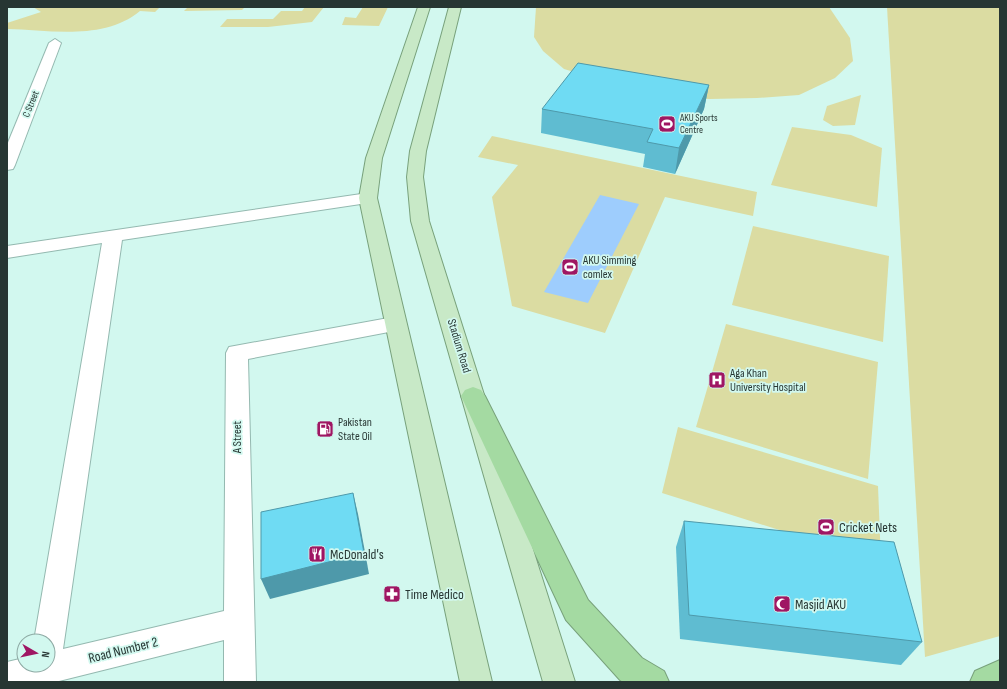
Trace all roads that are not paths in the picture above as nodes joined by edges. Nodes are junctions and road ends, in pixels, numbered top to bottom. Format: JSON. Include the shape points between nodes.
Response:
{"nodes":[{"id":1,"x":424,"y":7,"type":"edge"},
{"id":2,"x":455,"y":7,"type":"edge"},
{"id":3,"x":55,"y":43,"type":"dead end"},
{"id":4,"x":7,"y":165,"type":"edge"},
{"id":5,"x":368,"y":198,"type":"junction"},
{"id":6,"x":113,"y":236,"type":"junction"},
{"id":7,"x":7,"y":252,"type":"edge"},
{"id":8,"x":394,"y":324,"type":"junction"},
{"id":9,"x":473,"y":396,"type":"junction"},
{"id":10,"x":238,"y":622,"type":"junction"},
{"id":11,"x":50,"y":633,"type":"edge"},
{"id":12,"x":56,"y":663,"type":"edge"},
{"id":13,"x":23,"y":673,"type":"edge"},
{"id":14,"x":1000,"y":676,"type":"edge"},
{"id":15,"x":7,"y":678,"type":"edge"},
{"id":16,"x":240,"y":682,"type":"edge"},
{"id":17,"x":476,"y":682,"type":"edge"},
{"id":18,"x":559,"y":682,"type":"edge"},
{"id":19,"x":653,"y":682,"type":"edge"},
{"id":20,"x":986,"y":682,"type":"edge"}],
"edges":[{"from":1,"to":5,"type":"main road","via":[[374,158]]},
{"from":2,"to":9,"type":"main road","name":"Stadium Road","via":[[418,151],[415,177],[420,220]]},
{"from":3,"to":4,"type":"street","name":"C Street"},
{"from":5,"to":6,"type":"street"},
{"from":5,"to":8,"type":"main road"},
{"from":6,"to":7,"type":"street"},
{"from":6,"to":11,"type":"street"},
{"from":8,"to":10,"type":"street","name":"A Street","via":[[237,353]]},
{"from":8,"to":17,"type":"main road"},
{"from":9,"to":18,"type":"main road","name":"Stadium Road"},
{"from":9,"to":19,"type":"highway","via":[[577,610],[631,669]]},
{"from":10,"to":12,"type":"street","name":"Road Number 2"},
{"from":10,"to":16,"type":"street","name":"A Street"},
{"from":13,"to":15,"type":"street","name":"Road Number 2"},
{"from":14,"to":20,"type":"highway"}]}
